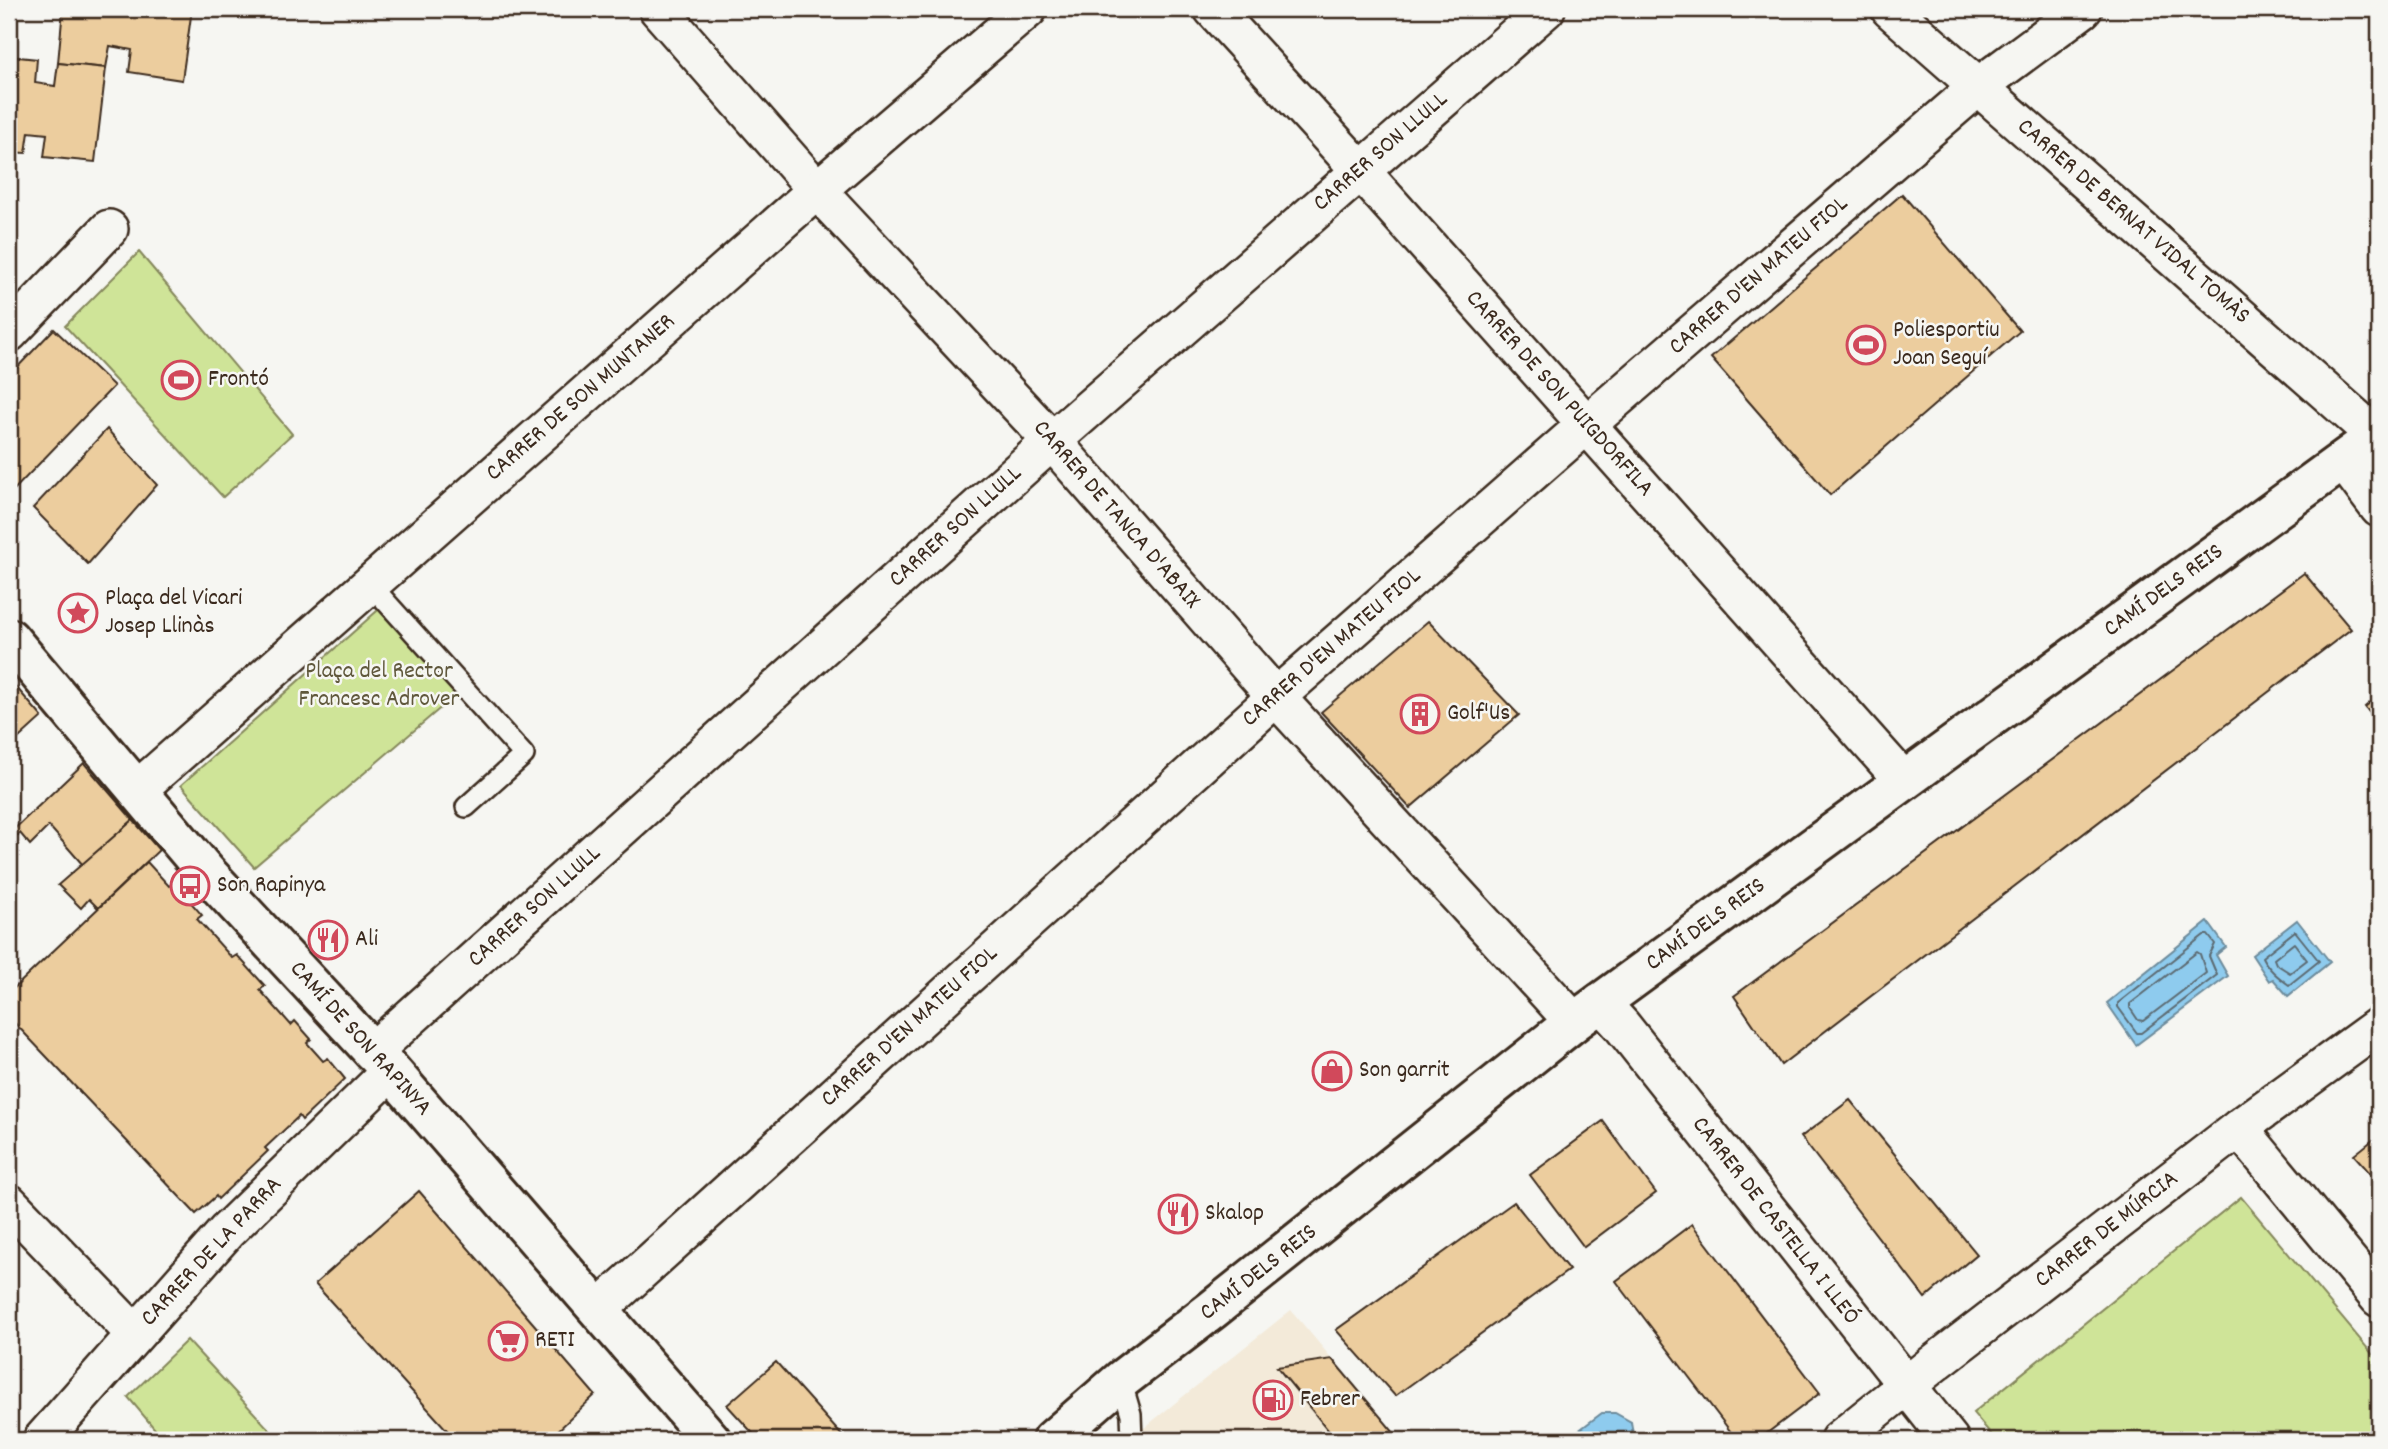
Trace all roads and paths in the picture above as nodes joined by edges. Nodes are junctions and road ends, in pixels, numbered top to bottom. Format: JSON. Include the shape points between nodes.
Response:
{"nodes":[{"id":1,"x":658,"y":9,"type":"edge"},
{"id":2,"x":1028,"y":9,"type":"edge"},
{"id":3,"x":1213,"y":9,"type":"edge"},
{"id":4,"x":1546,"y":9,"type":"edge"},
{"id":5,"x":1889,"y":9,"type":"edge"},
{"id":6,"x":2083,"y":9,"type":"edge"},
{"id":7,"x":1979,"y":86,"type":"junction"},
{"id":8,"x":1360,"y":170,"type":"junction"},
{"id":9,"x":817,"y":190,"type":"junction"},
{"id":10,"x":110,"y":229,"type":"dead end"},
{"id":11,"x":9,"y":333,"type":"edge"},
{"id":12,"x":1586,"y":426,"type":"junction"},
{"id":13,"x":2378,"y":435,"type":"edge"},
{"id":14,"x":1052,"y":441,"type":"junction"},
{"id":15,"x":2343,"y":460,"type":"junction"},
{"id":16,"x":2379,"y":508,"type":"edge"},
{"id":17,"x":370,"y":584,"type":"junction"},
{"id":18,"x":12,"y":649,"type":"edge"},
{"id":19,"x":1276,"y":697,"type":"junction"},
{"id":20,"x":1904,"y":781,"type":"junction"},
{"id":21,"x":137,"y":790,"type":"junction"},
{"id":22,"x":466,"y":807,"type":"dead end"},
{"id":23,"x":1587,"y":1012,"type":"junction"},
{"id":24,"x":2379,"y":1026,"type":"edge"},
{"id":25,"x":382,"y":1062,"type":"junction"},
{"id":26,"x":2239,"y":1128,"type":"junction"},
{"id":27,"x":9,"y":1203,"type":"edge"},
{"id":28,"x":2379,"y":1298,"type":"edge"},
{"id":29,"x":599,"y":1309,"type":"junction"},
{"id":30,"x":135,"y":1334,"type":"junction"},
{"id":31,"x":1121,"y":1380,"type":"junction"},
{"id":32,"x":1907,"y":1387,"type":"junction"},
{"id":33,"x":42,"y":1440,"type":"edge"},
{"id":34,"x":711,"y":1440,"type":"edge"},
{"id":35,"x":1052,"y":1440,"type":"edge"},
{"id":36,"x":1132,"y":1440,"type":"edge"},
{"id":37,"x":1839,"y":1440,"type":"edge"},
{"id":38,"x":1950,"y":1440,"type":"edge"}],
"edges":[{"from":1,"to":9,"type":"street","name":"CARRER DE TANCA D'ABAIX"},
{"from":2,"to":9,"type":"street","name":"CARRER DE SON MUNTANER"},
{"from":3,"to":8,"type":"street","name":"CARRER DE SON PUIGDORFILA"},
{"from":4,"to":8,"type":"street","name":"CARRER SON LLULL"},
{"from":5,"to":7,"type":"street","name":"CARRER DE BERNAT VIDAL TOMÀS"},
{"from":6,"to":7,"type":"street","name":"CARRER D'EN MATEU FIOL"},
{"from":7,"to":12,"type":"street","name":"CARRER D'EN MATEU FIOL"},
{"from":7,"to":13,"type":"street","name":"CARRER DE BERNAT VIDAL TOMÀS"},
{"from":8,"to":12,"type":"street","name":"CARRER DE SON PUIGDORFILA"},
{"from":8,"to":14,"type":"street","name":"CARRER SON LLULL"},
{"from":9,"to":14,"type":"street","name":"CARRER DE TANCA D'ABAIX"},
{"from":9,"to":17,"type":"street","name":"CARRER DE SON MUNTANER"},
{"from":10,"to":11,"type":"street"},
{"from":12,"to":19,"type":"street","name":"CARRER D'EN MATEU FIOL"},
{"from":12,"to":20,"type":"street","name":"CARRER DE SON PUIGDORFILA"},
{"from":13,"to":15,"type":"street","name":"CAMÍ DELS REIS"},
{"from":14,"to":19,"type":"street","name":"CARRER DE TANCA D'ABAIX"},
{"from":14,"to":25,"type":"street","name":"CARRER SON LLULL"},
{"from":15,"to":16,"type":"street"},
{"from":15,"to":20,"type":"street","name":"CAMÍ DELS REIS"},
{"from":17,"to":21,"type":"street","name":"CARRER DE SON MUNTANER"},
{"from":17,"to":22,"type":"lane","via":[[524,755]]},
{"from":18,"to":21,"type":"street","name":"CAMÍ DE SON RAPINYA"},
{"from":19,"to":23,"type":"street","name":"CARRER DE TANCA D'ABAIX"},
{"from":19,"to":29,"type":"street","name":"CARRER D'EN MATEU FIOL"},
{"from":20,"to":23,"type":"street","name":"CAMÍ DELS REIS"},
{"from":21,"to":25,"type":"street","name":"CAMÍ DE SON RAPINYA","via":[[206,872]]},
{"from":23,"to":31,"type":"street","name":"CAMÍ DELS REIS"},
{"from":23,"to":32,"type":"street","name":"CARRER DE CASTELLA I LLEÓ","via":[[1622,1026]]},
{"from":24,"to":26,"type":"street","name":"CARRER DE MÚRCIA"},
{"from":25,"to":29,"type":"street","name":"CAMÍ DE SON RAPINYA"},
{"from":25,"to":30,"type":"street","name":"CARRER DE LA PARRA"},
{"from":26,"to":28,"type":"street"},
{"from":26,"to":32,"type":"street","name":"CARRER DE MÚRCIA"},
{"from":27,"to":30,"type":"street"},
{"from":29,"to":34,"type":"street","name":"CAMÍ DE SON RAPINYA"},
{"from":30,"to":33,"type":"street","name":"CARRER DE LA PARRA"},
{"from":31,"to":35,"type":"street","name":"CAMÍ DELS REIS"},
{"from":31,"to":36,"type":"lane"},
{"from":32,"to":37,"type":"street","name":"CARRER DE MÚRCIA"},
{"from":32,"to":38,"type":"street","name":"CARRER DE CASTELLA I LLEÓ"}]}
